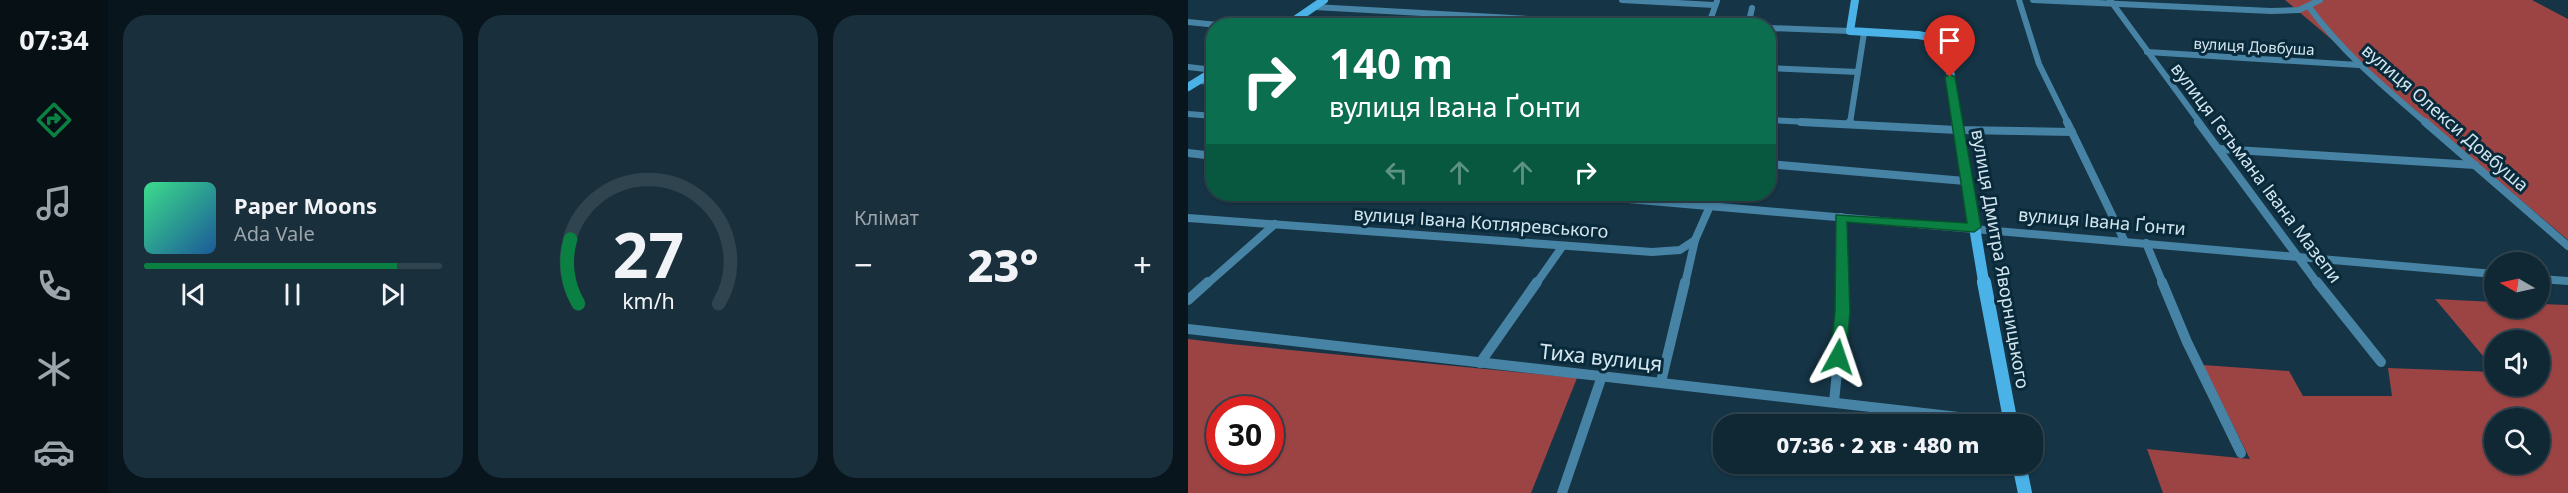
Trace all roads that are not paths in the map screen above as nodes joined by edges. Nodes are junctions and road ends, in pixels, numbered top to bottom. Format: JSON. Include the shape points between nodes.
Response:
{"nodes":[{"id":1,"x":1324,"y":0,"type":"edge"},
{"id":2,"x":1622,"y":0,"type":"edge"},
{"id":3,"x":1855,"y":0,"type":"edge"},
{"id":4,"x":2019,"y":0,"type":"edge"},
{"id":5,"x":2033,"y":0,"type":"edge"},
{"id":6,"x":2320,"y":0,"type":"edge"},
{"id":7,"x":1716,"y":2,"type":"edge"},
{"id":8,"x":2111,"y":2,"type":"edge"},
{"id":9,"x":1314,"y":6,"type":"junction"},
{"id":10,"x":2309,"y":7,"type":"junction"},
{"id":11,"x":1752,"y":8,"type":"dead end"},
{"id":12,"x":1297,"y":18,"type":"edge"},
{"id":13,"x":1519,"y":18,"type":"edge"},
{"id":14,"x":1711,"y":18,"type":"edge"},
{"id":15,"x":1750,"y":18,"type":"edge"},
{"id":16,"x":1188,"y":22,"type":"edge"},
{"id":17,"x":1206,"y":24,"type":"edge"},
{"id":18,"x":1776,"y":28,"type":"edge"},
{"id":19,"x":1850,"y":31,"type":"junction"},
{"id":20,"x":1864,"y":33,"type":"junction"},
{"id":21,"x":2147,"y":52,"type":"junction"},
{"id":22,"x":2359,"y":65,"type":"junction"},
{"id":23,"x":1188,"y":67,"type":"edge"},
{"id":24,"x":1776,"y":68,"type":"edge"},
{"id":25,"x":1206,"y":70,"type":"edge"},
{"id":26,"x":1858,"y":72,"type":"junction"},
{"id":27,"x":1206,"y":76,"type":"edge"},
{"id":28,"x":1198,"y":81,"type":"junction"},
{"id":29,"x":1206,"y":82,"type":"edge"},
{"id":30,"x":1188,"y":87,"type":"edge"},
{"id":31,"x":1188,"y":114,"type":"edge"},
{"id":32,"x":1206,"y":115,"type":"edge"},
{"id":33,"x":1776,"y":120,"type":"edge"},
{"id":34,"x":1850,"y":124,"type":"junction"},
{"id":35,"x":1957,"y":130,"type":"junction"},
{"id":36,"x":2072,"y":132,"type":"junction"},
{"id":37,"x":2219,"y":149,"type":"junction"},
{"id":38,"x":1188,"y":153,"type":"edge"},
{"id":39,"x":1206,"y":155,"type":"edge"},
{"id":40,"x":1776,"y":165,"type":"edge"},
{"id":41,"x":2475,"y":165,"type":"junction"},
{"id":42,"x":1965,"y":181,"type":"junction"},
{"id":43,"x":1663,"y":201,"type":"edge"},
{"id":44,"x":1710,"y":206,"type":"junction"},
{"id":45,"x":1841,"y":217,"type":"junction"},
{"id":46,"x":1188,"y":218,"type":"edge"},
{"id":47,"x":1275,"y":224,"type":"junction"},
{"id":48,"x":1974,"y":227,"type":"junction"},
{"id":49,"x":1695,"y":240,"type":"junction"},
{"id":50,"x":2124,"y":240,"type":"junction"},
{"id":51,"x":2146,"y":243,"type":"junction"},
{"id":52,"x":2568,"y":246,"type":"edge"},
{"id":53,"x":1562,"y":247,"type":"junction"},
{"id":54,"x":2296,"y":256,"type":"junction"},
{"id":55,"x":2484,"y":273,"type":"edge"},
{"id":56,"x":2550,"y":280,"type":"edge"},
{"id":57,"x":2568,"y":281,"type":"edge"},
{"id":58,"x":1188,"y":300,"type":"edge"},
{"id":59,"x":1188,"y":329,"type":"edge"},
{"id":60,"x":2381,"y":362,"type":"dead end"},
{"id":61,"x":1480,"y":363,"type":"junction"},
{"id":62,"x":1602,"y":376,"type":"junction"},
{"id":63,"x":1661,"y":382,"type":"junction"},
{"id":64,"x":1834,"y":402,"type":"junction"},
{"id":65,"x":1931,"y":414,"type":"edge"},
{"id":66,"x":2009,"y":414,"type":"edge"},
{"id":67,"x":2241,"y":453,"type":"dead end"},
{"id":68,"x":2021,"y":474,"type":"edge"},
{"id":69,"x":1562,"y":493,"type":"edge"},
{"id":70,"x":2025,"y":493,"type":"edge"}],
"edges":[{"from":1,"to":9,"type":"street"},
{"from":2,"to":7,"type":"street"},
{"from":3,"to":19,"type":"street"},
{"from":4,"to":36,"type":"street","via":[[2039,64]]},
{"from":5,"to":8,"type":"street"},
{"from":6,"to":10,"type":"street"},
{"from":7,"to":14,"type":"street"},
{"from":8,"to":10,"type":"street","via":[[2271,11]]},
{"from":8,"to":21,"type":"street","name":"вулиця Гетьмана Івана Мазепи"},
{"from":9,"to":12,"type":"street"},
{"from":9,"to":13,"type":"street"},
{"from":10,"to":22,"type":"street","name":"вулиця Олекси Довбуша","via":[[2330,36]]},
{"from":11,"to":15,"type":"street"},
{"from":16,"to":17,"type":"street"},
{"from":18,"to":19,"type":"street"},
{"from":19,"to":20,"type":"street"},
{"from":20,"to":26,"type":"street"},
{"from":20,"to":35,"type":"street","name":"вулиця Дмитра Яворницького","via":[[1918,34],[1946,40]]},
{"from":21,"to":22,"type":"street","name":"вулиця Довбуша"},
{"from":21,"to":37,"type":"street","name":"вулиця Гетьмана Івана Мазепи"},
{"from":22,"to":41,"type":"street","name":"вулиця Олекси Довбуша"},
{"from":23,"to":25,"type":"street"},
{"from":24,"to":26,"type":"street"},
{"from":26,"to":34,"type":"street"},
{"from":27,"to":28,"type":"street"},
{"from":28,"to":29,"type":"street"},
{"from":28,"to":30,"type":"street"},
{"from":31,"to":32,"type":"street"},
{"from":33,"to":34,"type":"street"},
{"from":34,"to":35,"type":"street"},
{"from":35,"to":36,"type":"street"},
{"from":35,"to":42,"type":"street","name":"вулиця Дмитра Яворницького"},
{"from":36,"to":50,"type":"street"},
{"from":37,"to":41,"type":"street"},
{"from":37,"to":54,"type":"street","name":"вулиця Гетьмана Івана Мазепи"},
{"from":38,"to":39,"type":"street"},
{"from":40,"to":42,"type":"street"},
{"from":41,"to":52,"type":"street","name":"вулиця Олекси Довбуша"},
{"from":42,"to":48,"type":"street","name":"вулиця Дмитра Яворницького"},
{"from":43,"to":44,"type":"street","name":"вулиця Івана Ґонти"},
{"from":44,"to":45,"type":"street","name":"вулиця Івана Ґонти"},
{"from":44,"to":49,"type":"street"},
{"from":45,"to":48,"type":"street","name":"вулиця Івана Ґонти"},
{"from":45,"to":64,"type":"street","via":[[1843,312]]},
{"from":46,"to":47,"type":"street","name":"вулиця Івана Котляревського"},
{"from":47,"to":53,"type":"street","name":"вулиця Івана Котляревського"},
{"from":47,"to":58,"type":"street"},
{"from":48,"to":50,"type":"street","name":"вулиця Івана Ґонти"},
{"from":48,"to":66,"type":"street","name":"вулиця Дмитра Яворницького"},
{"from":49,"to":53,"type":"street","name":"вулиця Івана Котляревського","via":[[1689,248],[1678,252]]},
{"from":49,"to":63,"type":"street"},
{"from":50,"to":51,"type":"street","name":"вулиця Івана Ґонти"},
{"from":51,"to":54,"type":"street","name":"вулиця Івана Ґонти"},
{"from":51,"to":67,"type":"street","via":[[2187,342]]},
{"from":53,"to":61,"type":"street"},
{"from":54,"to":55,"type":"street","name":"вулиця Івана Ґонти"},
{"from":54,"to":60,"type":"street","name":"вулиця Гетьмана Івана Мазепи"},
{"from":56,"to":57,"type":"street"},
{"from":59,"to":61,"type":"street","name":"Тиха вулиця"},
{"from":61,"to":62,"type":"street","name":"Тиха вулиця"},
{"from":62,"to":63,"type":"street","name":"Тиха вулиця"},
{"from":62,"to":69,"type":"street"},
{"from":63,"to":64,"type":"street","name":"Тиха вулиця"},
{"from":64,"to":65,"type":"street","name":"Тиха вулиця"},
{"from":68,"to":70,"type":"street"}]}
